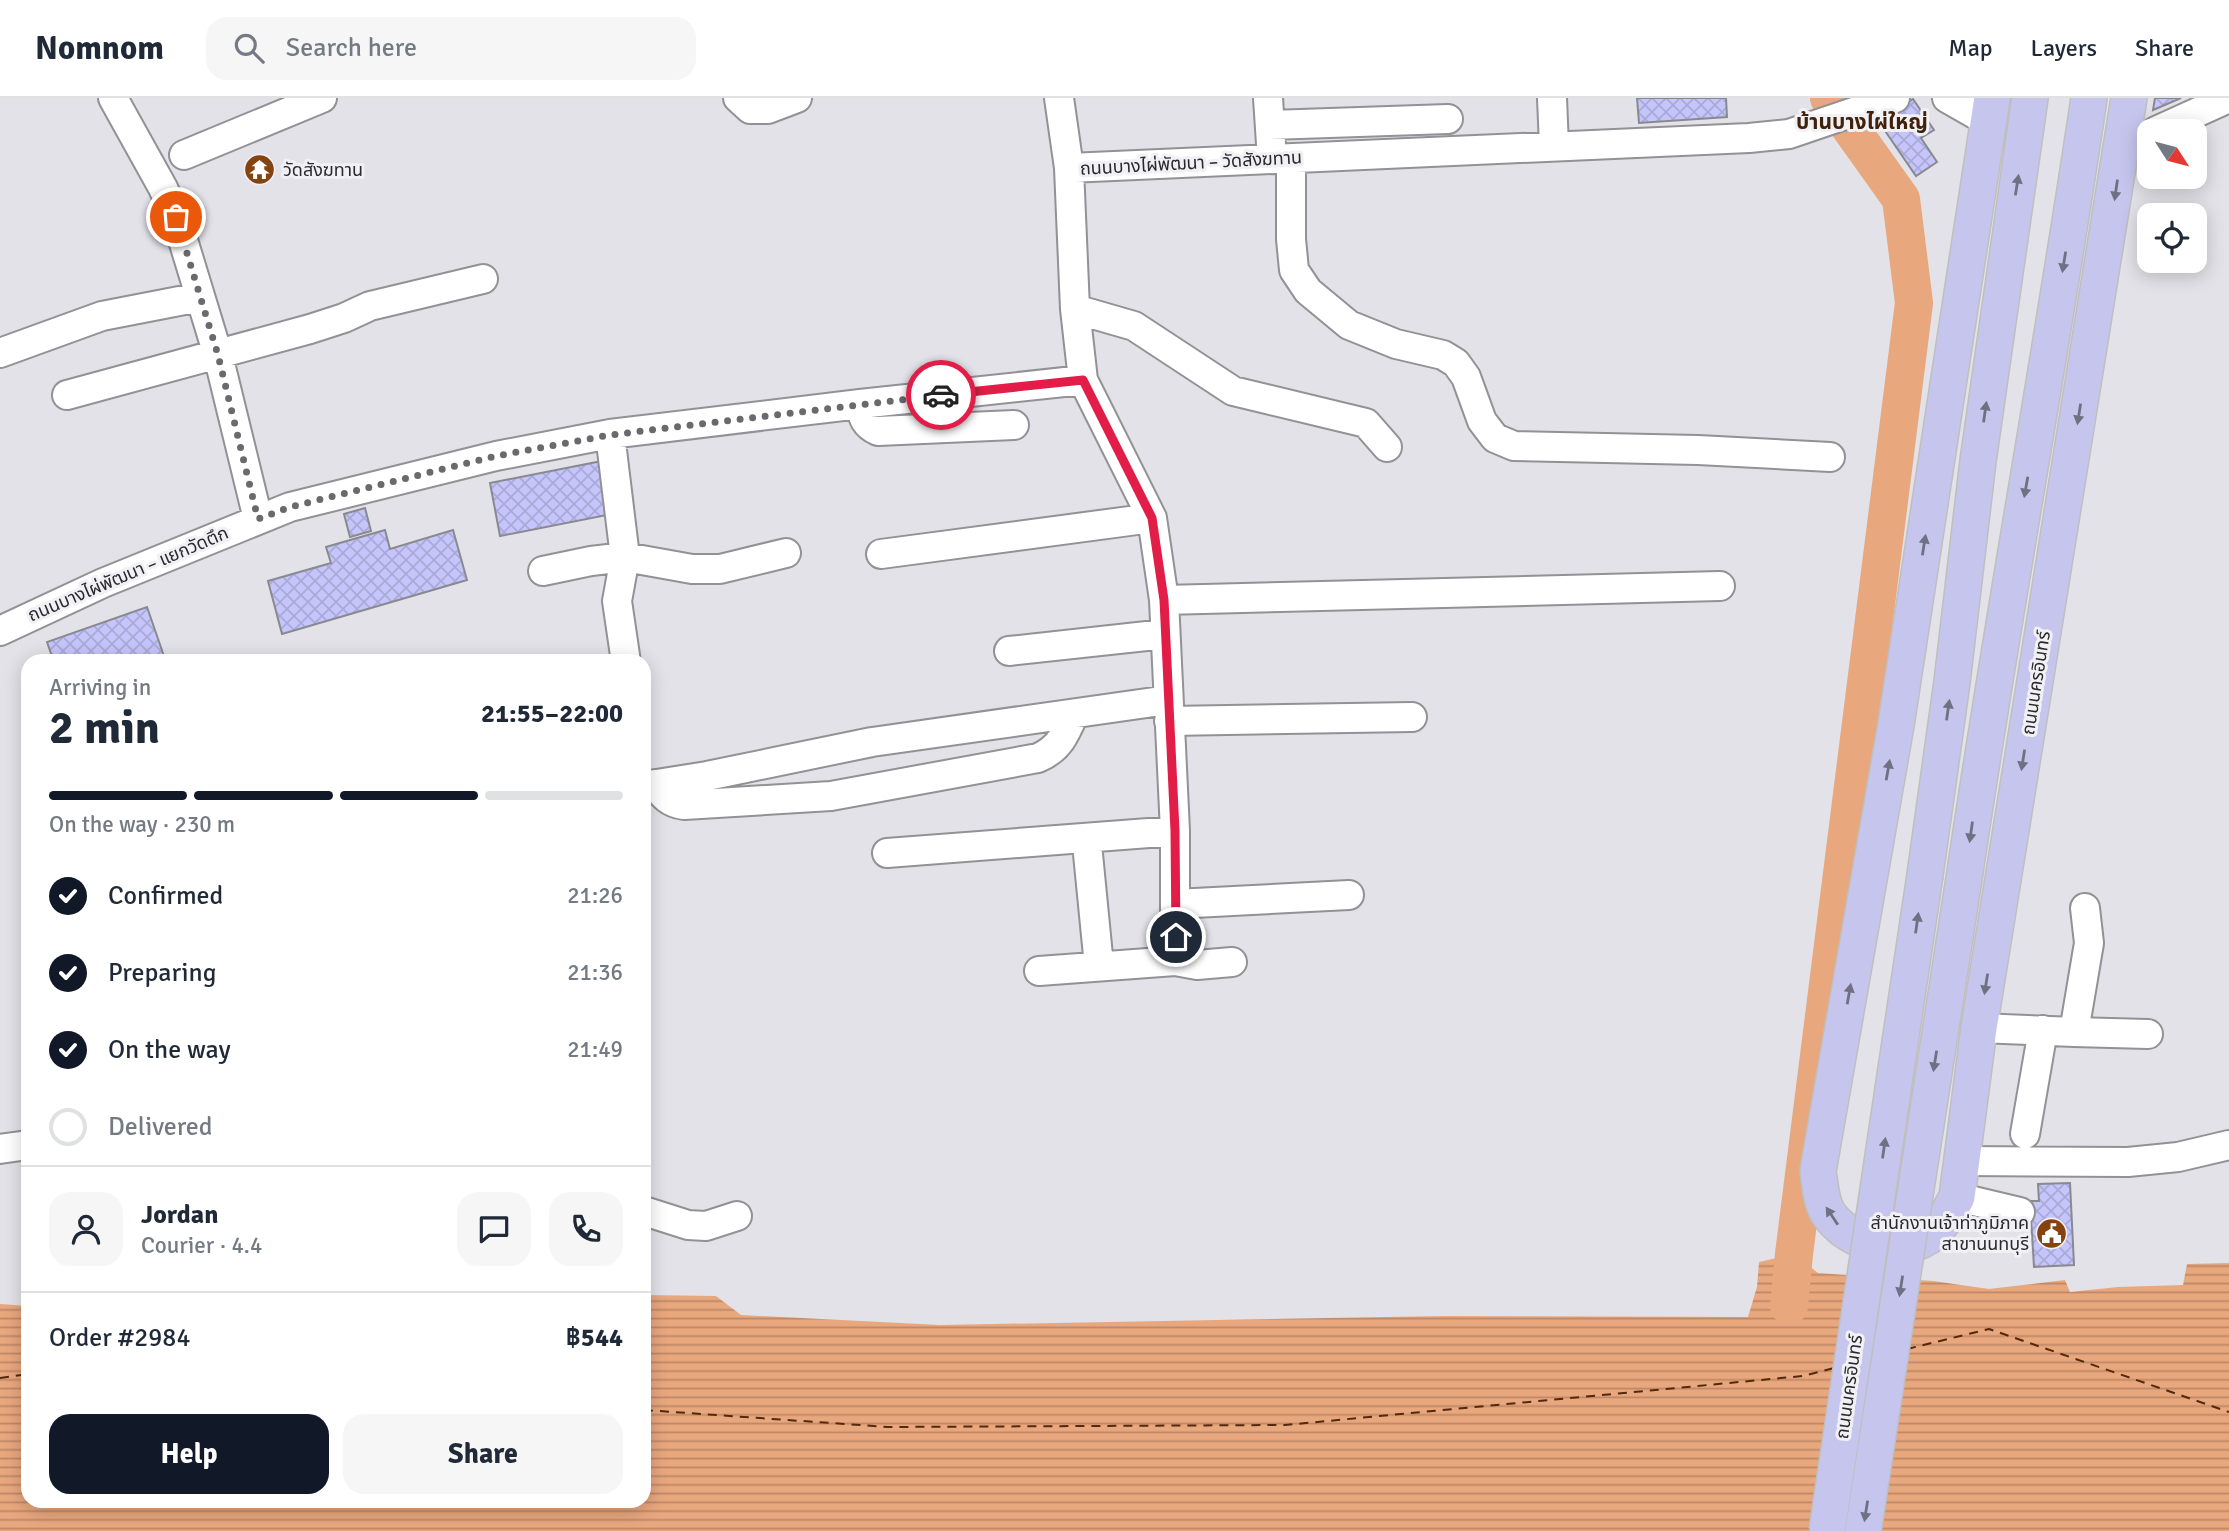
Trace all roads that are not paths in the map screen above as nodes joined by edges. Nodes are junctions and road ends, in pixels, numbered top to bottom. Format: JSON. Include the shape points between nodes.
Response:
{"nodes":[{"id":1,"x":113,"y":98,"type":"edge"},
{"id":2,"x":738,"y":98,"type":"edge"},
{"id":3,"x":797,"y":98,"type":"edge"},
{"id":4,"x":1059,"y":98,"type":"edge"},
{"id":5,"x":1552,"y":98,"type":"edge"},
{"id":6,"x":1895,"y":98,"type":"edge"},
{"id":7,"x":1947,"y":98,"type":"edge"},
{"id":8,"x":2031,"y":98,"type":"edge"},
{"id":9,"x":2089,"y":98,"type":"edge"},
{"id":10,"x":2129,"y":98,"type":"edge"},
{"id":11,"x":2229,"y":98,"type":"edge"},
{"id":12,"x":308,"y":100,"type":"edge"},
{"id":13,"x":1990,"y":110,"type":"edge"},
{"id":14,"x":1269,"y":111,"type":"edge"},
{"id":15,"x":2182,"y":119,"type":"edge"},
{"id":16,"x":1448,"y":120,"type":"dead end"},
{"id":17,"x":2135,"y":141,"type":"edge"},
{"id":18,"x":1554,"y":146,"type":"junction"},
{"id":19,"x":184,"y":155,"type":"dead end"},
{"id":20,"x":1282,"y":159,"type":"junction"},
{"id":21,"x":1983,"y":163,"type":"junction"},
{"id":22,"x":1069,"y":168,"type":"junction"},
{"id":23,"x":483,"y":279,"type":"dead end"},
{"id":24,"x":200,"y":297,"type":"junction"},
{"id":25,"x":2000,"y":301,"type":"junction"},
{"id":26,"x":1075,"y":309,"type":"junction"},
{"id":27,"x":0,"y":353,"type":"edge"},
{"id":28,"x":218,"y":355,"type":"junction"},
{"id":29,"x":1083,"y":380,"type":"junction"},
{"id":30,"x":67,"y":395,"type":"dead end"},
{"id":31,"x":860,"y":404,"type":"junction"},
{"id":32,"x":1014,"y":425,"type":"dead end"},
{"id":33,"x":610,"y":435,"type":"junction"},
{"id":34,"x":1387,"y":447,"type":"dead end"},
{"id":35,"x":1830,"y":457,"type":"dead end"},
{"id":36,"x":1152,"y":518,"type":"junction"},
{"id":37,"x":258,"y":519,"type":"junction"},
{"id":38,"x":786,"y":553,"type":"dead end"},
{"id":39,"x":881,"y":554,"type":"dead end"},
{"id":40,"x":625,"y":557,"type":"junction"},
{"id":41,"x":543,"y":571,"type":"dead end"},
{"id":42,"x":1720,"y":586,"type":"dead end"},
{"id":43,"x":1164,"y":600,"type":"junction"},
{"id":44,"x":0,"y":631,"type":"edge"},
{"id":45,"x":1165,"y":634,"type":"junction"},
{"id":46,"x":1009,"y":651,"type":"dead end"},
{"id":47,"x":625,"y":654,"type":"edge"},
{"id":48,"x":1168,"y":711,"type":"junction"},
{"id":49,"x":1074,"y":714,"type":"junction"},
{"id":50,"x":1412,"y":717,"type":"dead end"},
{"id":51,"x":940,"y":732,"type":"junction"},
{"id":52,"x":817,"y":753,"type":"junction"},
{"id":53,"x":947,"y":775,"type":"junction"},
{"id":54,"x":651,"y":785,"type":"edge"},
{"id":55,"x":711,"y":789,"type":"junction"},
{"id":56,"x":831,"y":796,"type":"junction"},
{"id":57,"x":1175,"y":831,"type":"junction"},
{"id":58,"x":887,"y":853,"type":"dead end"},
{"id":59,"x":1088,"y":854,"type":"dead end"},
{"id":60,"x":1349,"y":895,"type":"dead end"},
{"id":61,"x":1175,"y":904,"type":"junction"},
{"id":62,"x":2085,"y":908,"type":"dead end"},
{"id":63,"x":1175,"y":961,"type":"junction"},
{"id":64,"x":1232,"y":962,"type":"dead end"},
{"id":65,"x":1098,"y":966,"type":"junction"},
{"id":66,"x":1039,"y":971,"type":"dead end"},
{"id":67,"x":1979,"y":1028,"type":"junction"},
{"id":68,"x":2043,"y":1030,"type":"junction"},
{"id":69,"x":2074,"y":1032,"type":"junction"},
{"id":70,"x":2148,"y":1034,"type":"dead end"},
{"id":71,"x":2025,"y":1134,"type":"dead end"},
{"id":72,"x":2229,"y":1145,"type":"edge"},
{"id":73,"x":21,"y":1146,"type":"edge"},
{"id":74,"x":0,"y":1149,"type":"edge"},
{"id":75,"x":1964,"y":1161,"type":"junction"},
{"id":76,"x":1957,"y":1197,"type":"junction"},
{"id":77,"x":651,"y":1213,"type":"edge"},
{"id":78,"x":2020,"y":1213,"type":"dead end"},
{"id":79,"x":737,"y":1216,"type":"dead end"},
{"id":80,"x":1827,"y":1531,"type":"edge"},
{"id":81,"x":1863,"y":1531,"type":"edge"}],
"edges":[{"from":1,"to":24,"type":"street","via":[[176,217]]},
{"from":2,"to":3,"type":"street","via":[[750,109],[768,109]]},
{"from":4,"to":22,"type":"street"},
{"from":5,"to":18,"type":"street"},
{"from":6,"to":18,"type":"street","name":"ถนนบางไผ่พัฒนา – วัดสังฆทาน","via":[[1789,134]]},
{"from":7,"to":13,"type":"street"},
{"from":25,"to":8,"type":"main road","name":"ถนนนครอินทร์","one_way":true},
{"from":9,"to":81,"type":"main road","name":"ถนนนครอินทร์","one_way":true,"bridge":true,"via":[[1995,668]]},
{"from":10,"to":17,"type":"main road","name":"ถนนนครอินทร์"},
{"from":11,"to":15,"type":"street"},
{"from":12,"to":19,"type":"street"},
{"from":13,"to":21,"type":"main road","name":"ถนนนครอินทร์"},
{"from":14,"to":16,"type":"street"},
{"from":14,"to":20,"type":"street"},
{"from":17,"to":67,"type":"main road","name":"ถนนนครอินทร์","one_way":true},
{"from":18,"to":20,"type":"street","name":"ถนนบางไผ่พัฒนา – วัดสังฆทาน"},
{"from":20,"to":22,"type":"street","name":"ถนนบางไผ่พัฒนา – วัดสังฆทาน"},
{"from":20,"to":35,"type":"street","via":[[1294,270],[1308,291],[1349,325],[1456,363],[1482,421],[1495,438],[1514,446]]},
{"from":21,"to":25,"type":"main road"},
{"from":76,"to":21,"type":"main road","name":"ถนนนครอินทร์","one_way":true,"via":[[1931,1235],[1889,1247],[1864,1242],[1838,1226],[1826,1210],[1818,1171],[1896,725]]},
{"from":22,"to":26,"type":"street","name":"ถนนบางไผ่พัฒนา – วัดสังฆทาน"},
{"from":23,"to":28,"type":"street","via":[[370,306]]},
{"from":24,"to":27,"type":"street","via":[[102,316]]},
{"from":24,"to":28,"type":"street"},
{"from":80,"to":25,"type":"main road","name":"ถนนนครอินทร์","one_way":true,"bridge":true,"via":[[1925,875]]},
{"from":26,"to":29,"type":"street","name":"ถนนบางไผ่พัฒนา – วัดสังฆทาน"},
{"from":26,"to":34,"type":"street","via":[[1134,326],[1233,391],[1366,423]]},
{"from":28,"to":30,"type":"street"},
{"from":28,"to":37,"type":"street"},
{"from":29,"to":31,"type":"street"},
{"from":29,"to":36,"type":"street"},
{"from":31,"to":32,"type":"street","via":[[864,421],[878,431]]},
{"from":31,"to":33,"type":"street"},
{"from":33,"to":37,"type":"street","via":[[496,456]]},
{"from":33,"to":40,"type":"street"},
{"from":36,"to":39,"type":"street"},
{"from":36,"to":43,"type":"street"},
{"from":37,"to":44,"type":"street","name":"ถนนบางไผ่พัฒนา – แยกวัดตึก"},
{"from":38,"to":40,"type":"street","via":[[720,569],[692,569]]},
{"from":40,"to":41,"type":"street"},
{"from":40,"to":47,"type":"street","via":[[617,601]]},
{"from":42,"to":43,"type":"street"},
{"from":43,"to":45,"type":"street"},
{"from":45,"to":46,"type":"street"},
{"from":45,"to":48,"type":"street"},
{"from":48,"to":49,"type":"street"},
{"from":48,"to":50,"type":"street"},
{"from":48,"to":57,"type":"street"},
{"from":49,"to":51,"type":"street"},
{"from":49,"to":53,"type":"street","via":[[1052,752]]},
{"from":51,"to":52,"type":"street"},
{"from":51,"to":53,"type":"street"},
{"from":52,"to":55,"type":"street"},
{"from":52,"to":56,"type":"street"},
{"from":53,"to":56,"type":"street"},
{"from":54,"to":55,"type":"street"},
{"from":55,"to":56,"type":"street"},
{"from":57,"to":58,"type":"street"},
{"from":57,"to":61,"type":"street"},
{"from":59,"to":65,"type":"street"},
{"from":60,"to":61,"type":"street"},
{"from":61,"to":63,"type":"street"},
{"from":62,"to":69,"type":"street","via":[[2089,943]]},
{"from":63,"to":64,"type":"street","via":[[1197,965]]},
{"from":63,"to":65,"type":"street"},
{"from":65,"to":66,"type":"street"},
{"from":67,"to":68,"type":"street"},
{"from":67,"to":75,"type":"main road","name":"ถนนนครอินทร์"},
{"from":68,"to":69,"type":"street"},
{"from":68,"to":71,"type":"street"},
{"from":69,"to":70,"type":"street"},
{"from":72,"to":75,"type":"street","via":[[2128,1162]]},
{"from":73,"to":74,"type":"street"},
{"from":75,"to":76,"type":"main road","name":"ถนนนครอินทร์"},
{"from":76,"to":78,"type":"street"},
{"from":77,"to":79,"type":"street","via":[[706,1226]]}]}
